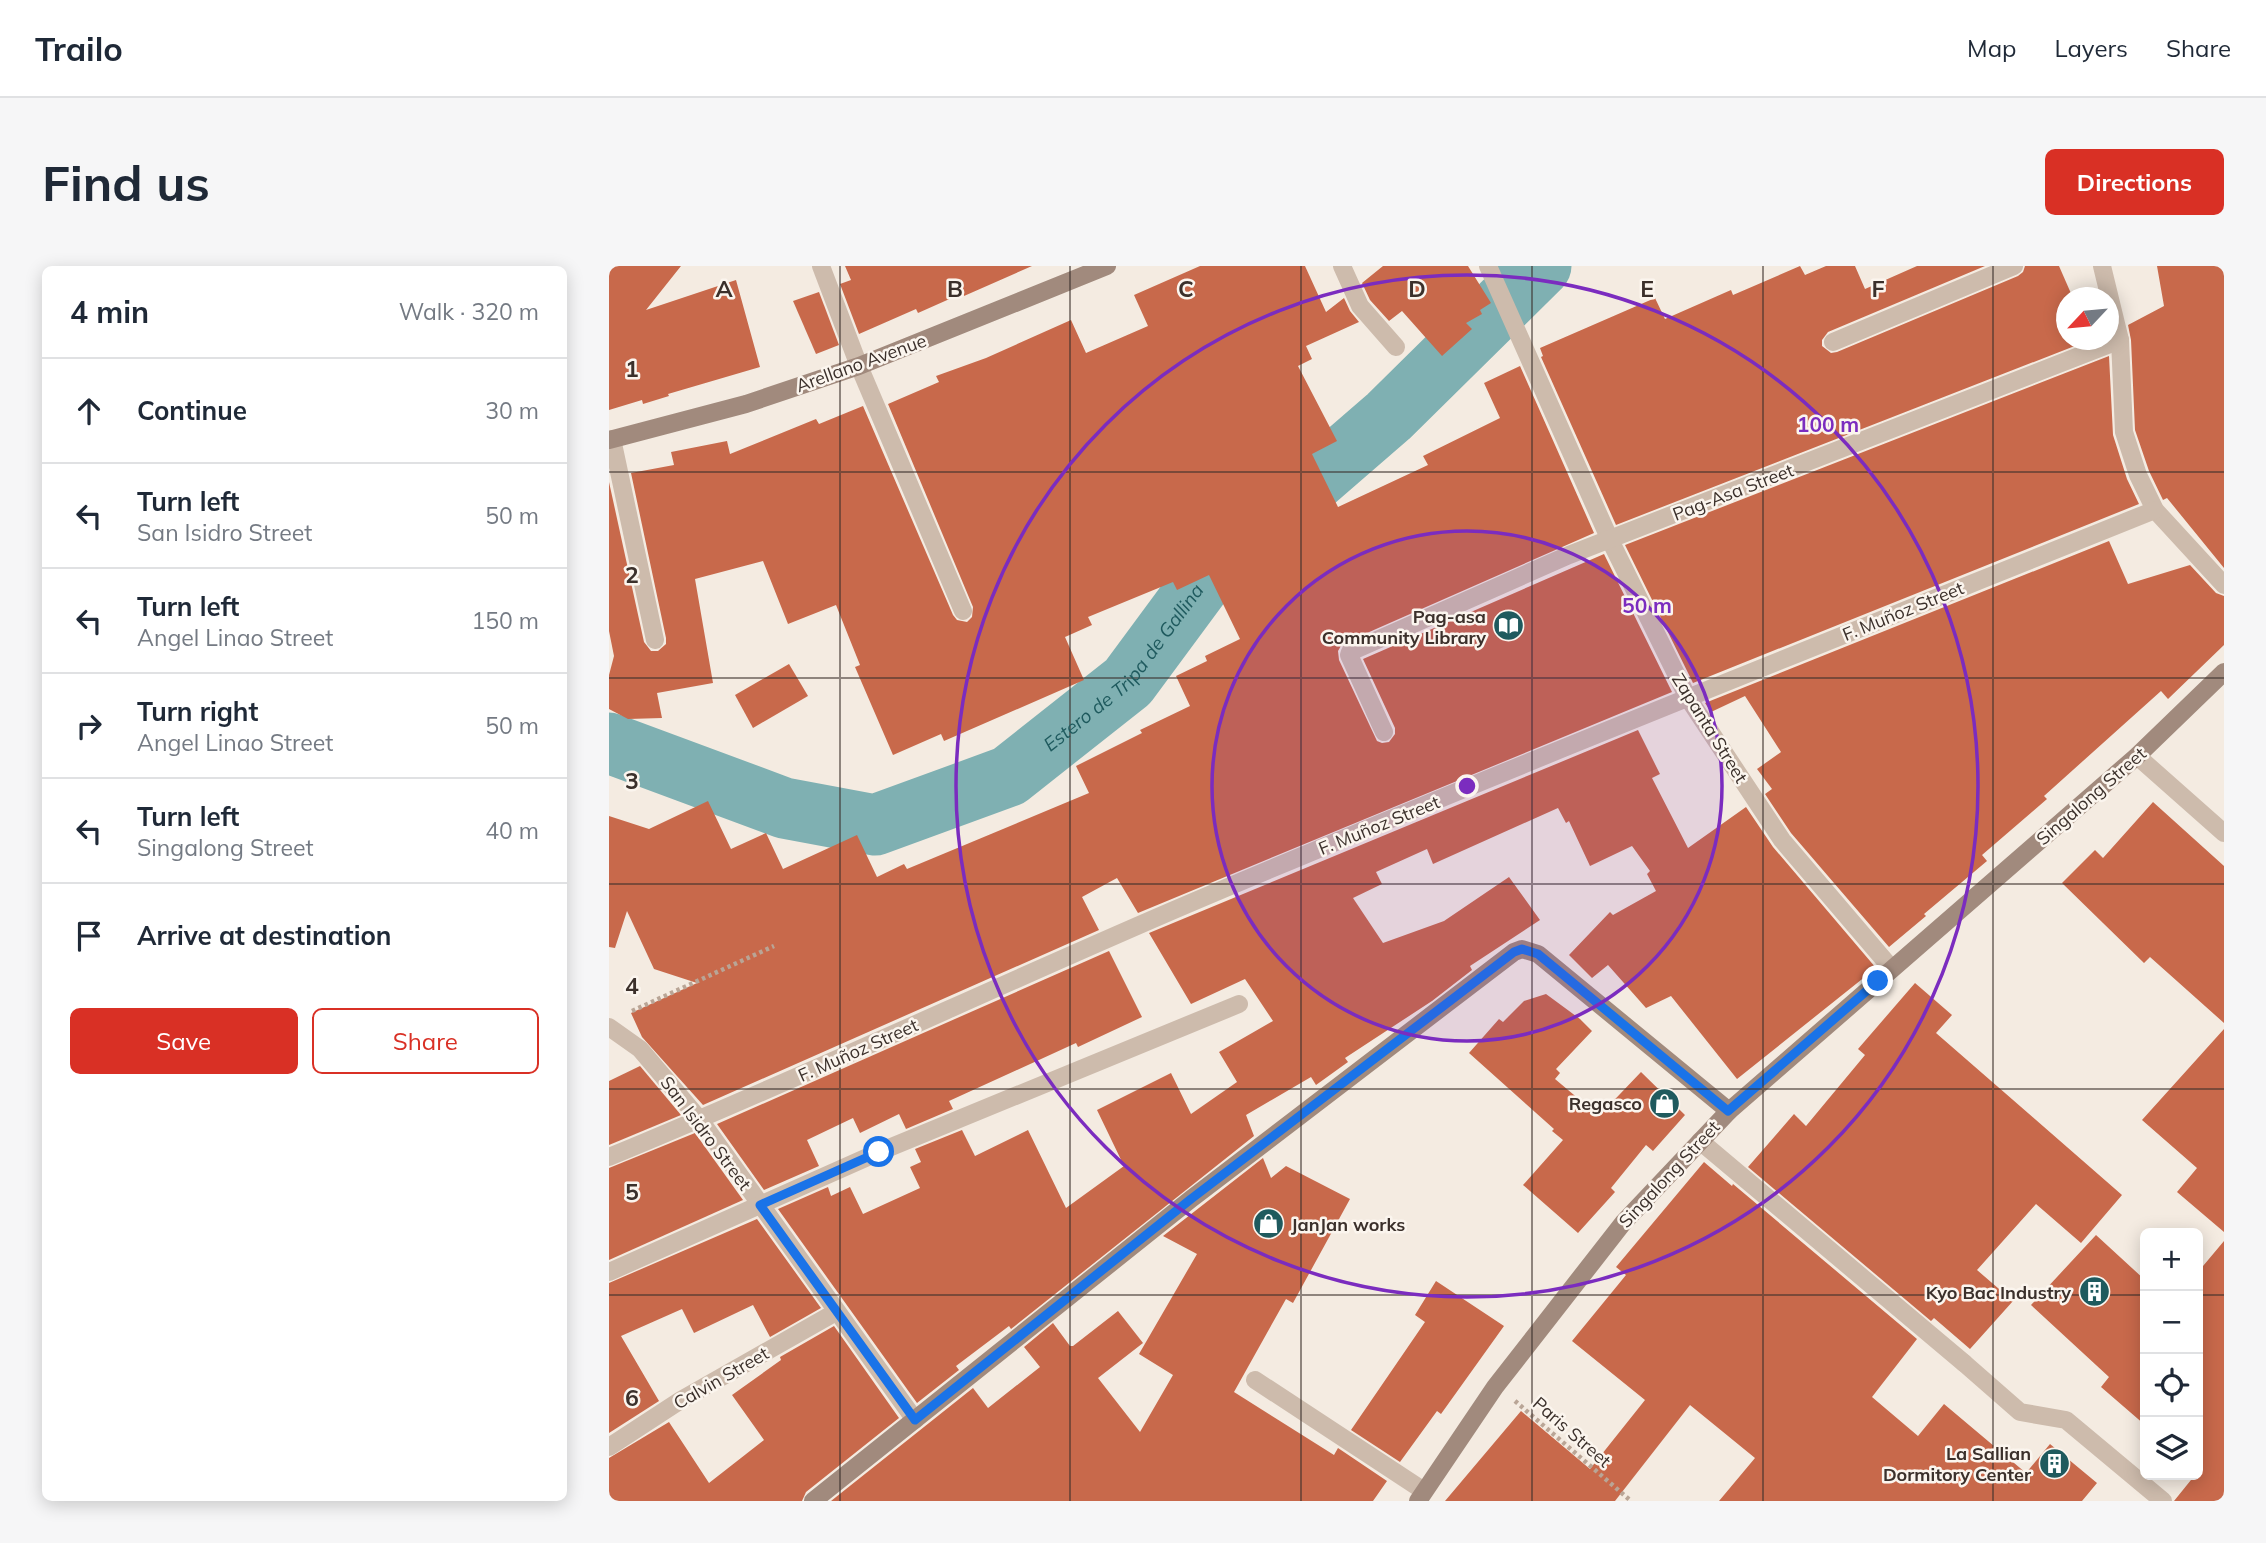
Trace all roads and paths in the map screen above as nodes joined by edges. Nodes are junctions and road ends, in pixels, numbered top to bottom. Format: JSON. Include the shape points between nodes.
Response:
{"nodes":[{"id":1,"x":821,"y":266,"type":"edge"},
{"id":2,"x":1107,"y":266,"type":"edge"},
{"id":3,"x":1342,"y":266,"type":"edge"},
{"id":4,"x":2014,"y":266,"type":"edge"},
{"id":5,"x":2102,"y":266,"type":"edge"},
{"id":6,"x":1492,"y":274,"type":"edge"},
{"id":7,"x":2120,"y":340,"type":"junction"},
{"id":8,"x":1833,"y":342,"type":"dead end"},
{"id":9,"x":1396,"y":346,"type":"dead end"},
{"id":10,"x":859,"y":366,"type":"junction"},
{"id":11,"x":611,"y":440,"type":"edge"},
{"id":12,"x":2155,"y":510,"type":"junction"},
{"id":13,"x":1610,"y":540,"type":"junction"},
{"id":14,"x":2224,"y":585,"type":"edge"},
{"id":15,"x":963,"y":611,"type":"dead end"},
{"id":16,"x":655,"y":640,"type":"dead end"},
{"id":17,"x":2224,"y":672,"type":"edge"},
{"id":18,"x":1688,"y":698,"type":"junction"},
{"id":19,"x":1384,"y":732,"type":"dead end"},
{"id":20,"x":2137,"y":756,"type":"junction"},
{"id":21,"x":2224,"y":832,"type":"edge"},
{"id":22,"x":774,"y":946,"type":"dead end"},
{"id":23,"x":1892,"y":969,"type":"junction"},
{"id":24,"x":1239,"y":1004,"type":"dead end"},
{"id":25,"x":615,"y":1021,"type":"edge"},
{"id":26,"x":1728,"y":1111,"type":"junction"},
{"id":27,"x":700,"y":1120,"type":"junction"},
{"id":28,"x":1700,"y":1140,"type":"junction"},
{"id":29,"x":609,"y":1157,"type":"edge"},
{"id":30,"x":760,"y":1205,"type":"junction"},
{"id":31,"x":609,"y":1272,"type":"edge"},
{"id":32,"x":836,"y":1312,"type":"junction"},
{"id":33,"x":1255,"y":1380,"type":"dead end"},
{"id":34,"x":1495,"y":1387,"type":"junction"},
{"id":35,"x":915,"y":1420,"type":"junction"},
{"id":36,"x":609,"y":1447,"type":"edge"},
{"id":37,"x":1421,"y":1496,"type":"edge"},
{"id":38,"x":813,"y":1501,"type":"edge"},
{"id":39,"x":1631,"y":1501,"type":"edge"},
{"id":40,"x":2163,"y":1501,"type":"edge"}],
"edges":[{"from":1,"to":10,"type":"street"},
{"from":2,"to":10,"type":"street","name":"Arellano Avenue"},
{"from":3,"to":9,"type":"street","via":[[1360,306]]},
{"from":4,"to":8,"type":"street"},
{"from":5,"to":7,"type":"street"},
{"from":6,"to":13,"type":"street","name":"Zapanta Street"},
{"from":7,"to":12,"type":"street","via":[[2124,432]]},
{"from":7,"to":13,"type":"street","name":"Pag-Asa Street"},
{"from":10,"to":11,"type":"street","name":"Arellano Avenue","via":[[746,404]]},
{"from":10,"to":15,"type":"street"},
{"from":11,"to":16,"type":"street"},
{"from":12,"to":14,"type":"street"},
{"from":12,"to":18,"type":"street","name":"F. Muñoz Street"},
{"from":13,"to":18,"type":"street","name":"Zapanta Street"},
{"from":13,"to":19,"type":"street","name":"Pag-Asa Street","via":[[1350,652]]},
{"from":17,"to":20,"type":"street","name":"Singalong Street"},
{"from":18,"to":23,"type":"street","name":"Zapanta Street","via":[[1782,840]]},
{"from":18,"to":27,"type":"street","name":"F. Muñoz Street","via":[[1188,904]]},
{"from":20,"to":21,"type":"street"},
{"from":20,"to":23,"type":"street","name":"Singalong Street"},
{"from":22,"to":25,"type":"path"},
{"from":23,"to":26,"type":"street","name":"Singalong Street"},
{"from":24,"to":30,"type":"street"},
{"from":25,"to":27,"type":"street","name":"San Isidro Street"},
{"from":26,"to":28,"type":"street","name":"Singalong Street"},
{"from":26,"to":35,"type":"street","via":[[1538,954],[1522,949],[1514,952],[1191,1199]]},
{"from":27,"to":29,"type":"street","name":"F. Muñoz Street"},
{"from":27,"to":30,"type":"street","name":"San Isidro Street"},
{"from":28,"to":34,"type":"street","name":"Singalong Street","via":[[1623,1223]]},
{"from":28,"to":40,"type":"street","via":[[2019,1412],[2066,1420]]},
{"from":30,"to":31,"type":"street"},
{"from":30,"to":32,"type":"street","name":"San Isidro Street"},
{"from":32,"to":35,"type":"street","name":"San Isidro Street"},
{"from":32,"to":36,"type":"street","name":"Calvin Street","via":[[681,1400]]},
{"from":33,"to":37,"type":"street"},
{"from":34,"to":37,"type":"street","name":"Singalong Street"},
{"from":34,"to":39,"type":"path","name":"Paris Street"},
{"from":35,"to":38,"type":"street"}]}
